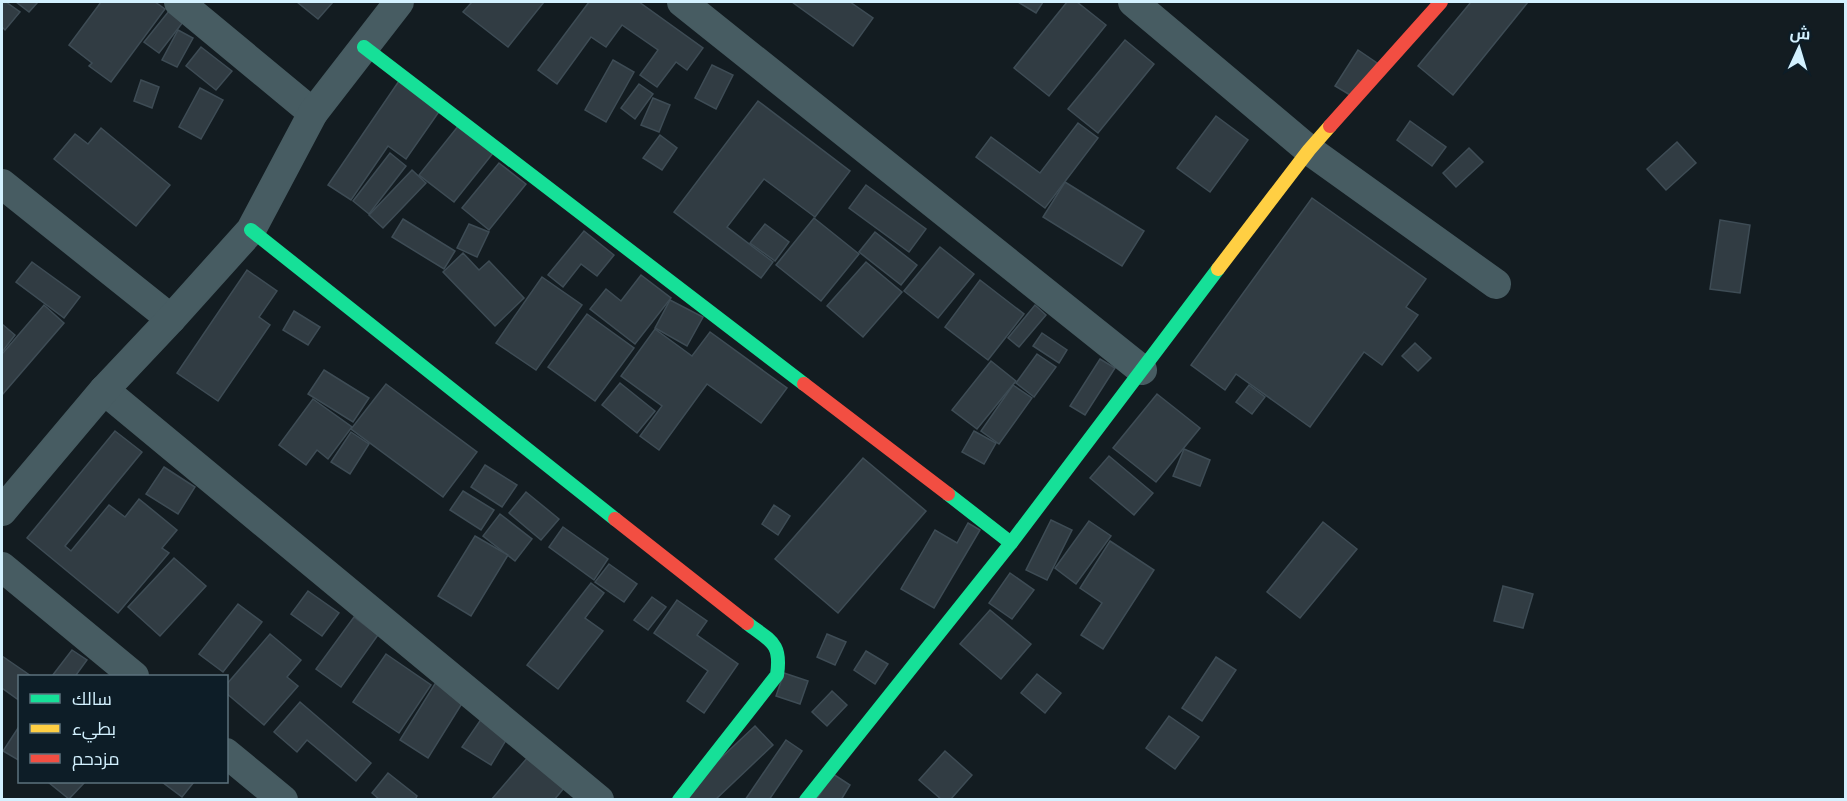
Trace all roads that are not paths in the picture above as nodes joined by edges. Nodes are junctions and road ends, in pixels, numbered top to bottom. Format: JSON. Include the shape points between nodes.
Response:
{"nodes":[{"id":1,"x":179,"y":2,"type":"edge"},
{"id":2,"x":399,"y":2,"type":"edge"},
{"id":3,"x":682,"y":2,"type":"edge"},
{"id":4,"x":1133,"y":2,"type":"edge"},
{"id":5,"x":1441,"y":2,"type":"edge"},
{"id":6,"x":364,"y":47,"type":"junction"},
{"id":7,"x":313,"y":113,"type":"junction"},
{"id":8,"x":1310,"y":150,"type":"junction"},
{"id":9,"x":2,"y":184,"type":"edge"},
{"id":10,"x":251,"y":230,"type":"junction"},
{"id":11,"x":1496,"y":284,"type":"dead end"},
{"id":12,"x":171,"y":319,"type":"junction"},
{"id":13,"x":1142,"y":370,"type":"junction"},
{"id":14,"x":104,"y":390,"type":"junction"},
{"id":15,"x":2,"y":511,"type":"edge"},
{"id":16,"x":1011,"y":543,"type":"junction"},
{"id":17,"x":2,"y":567,"type":"edge"},
{"id":18,"x":133,"y":675,"type":"edge"},
{"id":19,"x":228,"y":755,"type":"edge"},
{"id":20,"x":283,"y":800,"type":"edge"},
{"id":21,"x":599,"y":800,"type":"edge"},
{"id":22,"x":679,"y":800,"type":"edge"},
{"id":23,"x":806,"y":800,"type":"edge"}],
"edges":[{"from":1,"to":7,"type":"street"},
{"from":2,"to":6,"type":"street"},
{"from":3,"to":13,"type":"street"},
{"from":4,"to":8,"type":"street"},
{"from":5,"to":8,"type":"street"},
{"from":6,"to":7,"type":"street"},
{"from":6,"to":16,"type":"street"},
{"from":7,"to":10,"type":"street"},
{"from":8,"to":11,"type":"street"},
{"from":8,"to":13,"type":"street"},
{"from":9,"to":12,"type":"street"},
{"from":10,"to":12,"type":"street"},
{"from":10,"to":22,"type":"street","via":[[775,645],[780,657],[777,675]]},
{"from":12,"to":14,"type":"street"},
{"from":13,"to":16,"type":"street"},
{"from":14,"to":15,"type":"street"},
{"from":14,"to":21,"type":"street"},
{"from":16,"to":23,"type":"street"},
{"from":17,"to":18,"type":"street"},
{"from":19,"to":20,"type":"street"}]}
